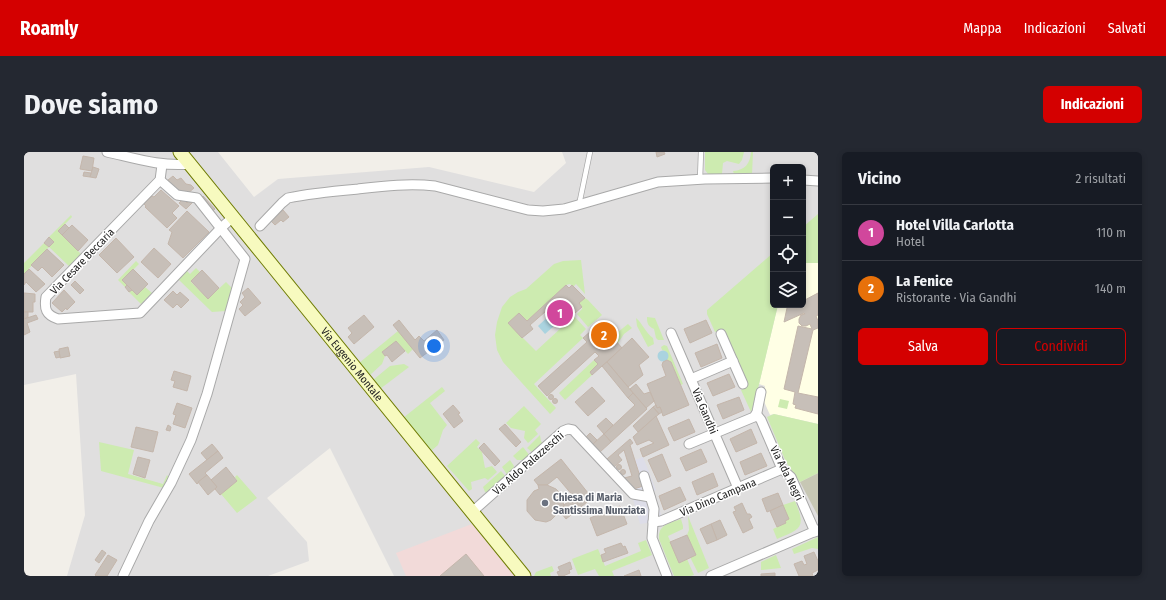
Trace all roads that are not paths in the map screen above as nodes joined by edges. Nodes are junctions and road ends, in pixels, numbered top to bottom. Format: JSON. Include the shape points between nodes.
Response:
{"nodes":[{"id":1,"x":107,"y":152,"type":"edge"},
{"id":2,"x":180,"y":152,"type":"edge"},
{"id":3,"x":590,"y":152,"type":"edge"},
{"id":4,"x":701,"y":152,"type":"edge"},
{"id":5,"x":162,"y":164,"type":"junction"},
{"id":6,"x":190,"y":164,"type":"junction"},
{"id":7,"x":770,"y":178,"type":"edge"},
{"id":8,"x":700,"y":179,"type":"junction"},
{"id":9,"x":160,"y":180,"type":"junction"},
{"id":10,"x":806,"y":180,"type":"edge"},
{"id":11,"x":818,"y":181,"type":"edge"},
{"id":12,"x":579,"y":205,"type":"junction"},
{"id":13,"x":233,"y":217,"type":"junction"},
{"id":14,"x":260,"y":226,"type":"dead end"},
{"id":15,"x":221,"y":228,"type":"junction"},
{"id":16,"x":671,"y":333,"type":"dead end"},
{"id":17,"x":721,"y":334,"type":"dead end"},
{"id":18,"x":733,"y":362,"type":"junction"},
{"id":19,"x":691,"y":379,"type":"junction"},
{"id":20,"x":743,"y":384,"type":"dead end"},
{"id":21,"x":761,"y":392,"type":"dead end"},
{"id":22,"x":756,"y":415,"type":"junction"},
{"id":23,"x":714,"y":433,"type":"junction"},
{"id":24,"x":689,"y":444,"type":"dead end"},
{"id":25,"x":782,"y":469,"type":"junction"},
{"id":26,"x":644,"y":476,"type":"dead end"},
{"id":27,"x":738,"y":488,"type":"junction"},
{"id":28,"x":650,"y":497,"type":"junction"},
{"id":29,"x":472,"y":512,"type":"junction"},
{"id":30,"x":653,"y":522,"type":"junction"},
{"id":31,"x":816,"y":531,"type":"edge"},
{"id":32,"x":125,"y":575,"type":"edge"},
{"id":33,"x":524,"y":576,"type":"edge"},
{"id":34,"x":667,"y":576,"type":"edge"},
{"id":35,"x":711,"y":576,"type":"edge"}],
"edges":[{"from":1,"to":5,"type":"street"},
{"from":2,"to":6,"type":"main road","name":"Via Eugenio Montale"},
{"from":3,"to":12,"type":"lane"},
{"from":4,"to":8,"type":"lane"},
{"from":5,"to":6,"type":"street"},
{"from":5,"to":9,"type":"street"},
{"from":6,"to":13,"type":"main road","name":"Via Eugenio Montale"},
{"from":7,"to":8,"type":"street"},
{"from":8,"to":12,"type":"street","via":[[658,182]]},
{"from":9,"to":15,"type":"street","via":[[177,196],[197,198]]},
{"from":9,"to":15,"type":"street","name":"Via Cesare Beccaria","via":[[46,297],[45,305],[51,317],[58,319],[140,313]]},
{"from":10,"to":11,"type":"street"},
{"from":12,"to":14,"type":"street","via":[[564,209],[528,210],[434,186],[399,184],[288,198]]},
{"from":13,"to":15,"type":"street","name":"Via Cesare Beccaria"},
{"from":13,"to":29,"type":"main road","name":"Via Eugenio Montale"},
{"from":15,"to":32,"type":"street","via":[[245,259],[191,440],[171,483],[149,521]]},
{"from":16,"to":19,"type":"street","name":"Via Gandhi"},
{"from":17,"to":18,"type":"street"},
{"from":18,"to":19,"type":"street"},
{"from":18,"to":20,"type":"street"},
{"from":19,"to":23,"type":"street","name":"Via Gandhi"},
{"from":21,"to":22,"type":"street"},
{"from":22,"to":23,"type":"street"},
{"from":22,"to":25,"type":"street","name":"Via Ada Negri","via":[[761,420]]},
{"from":23,"to":24,"type":"street"},
{"from":23,"to":27,"type":"street","name":"Via Gandhi"},
{"from":25,"to":27,"type":"street","name":"Via Dino Campana"},
{"from":25,"to":31,"type":"street","name":"Via Ada Negri","via":[[791,477]]},
{"from":26,"to":28,"type":"street"},
{"from":27,"to":30,"type":"street","name":"Via Dino Campana","via":[[661,521]]},
{"from":28,"to":29,"type":"street","name":"Via Aldo Palazzeschi","via":[[633,494],[573,430],[568,429]]},
{"from":28,"to":30,"type":"street","via":[[654,510]]},
{"from":29,"to":33,"type":"main road","name":"Via Eugenio Montale"},
{"from":30,"to":34,"type":"street","via":[[652,538]]},
{"from":31,"to":35,"type":"street"}]}
